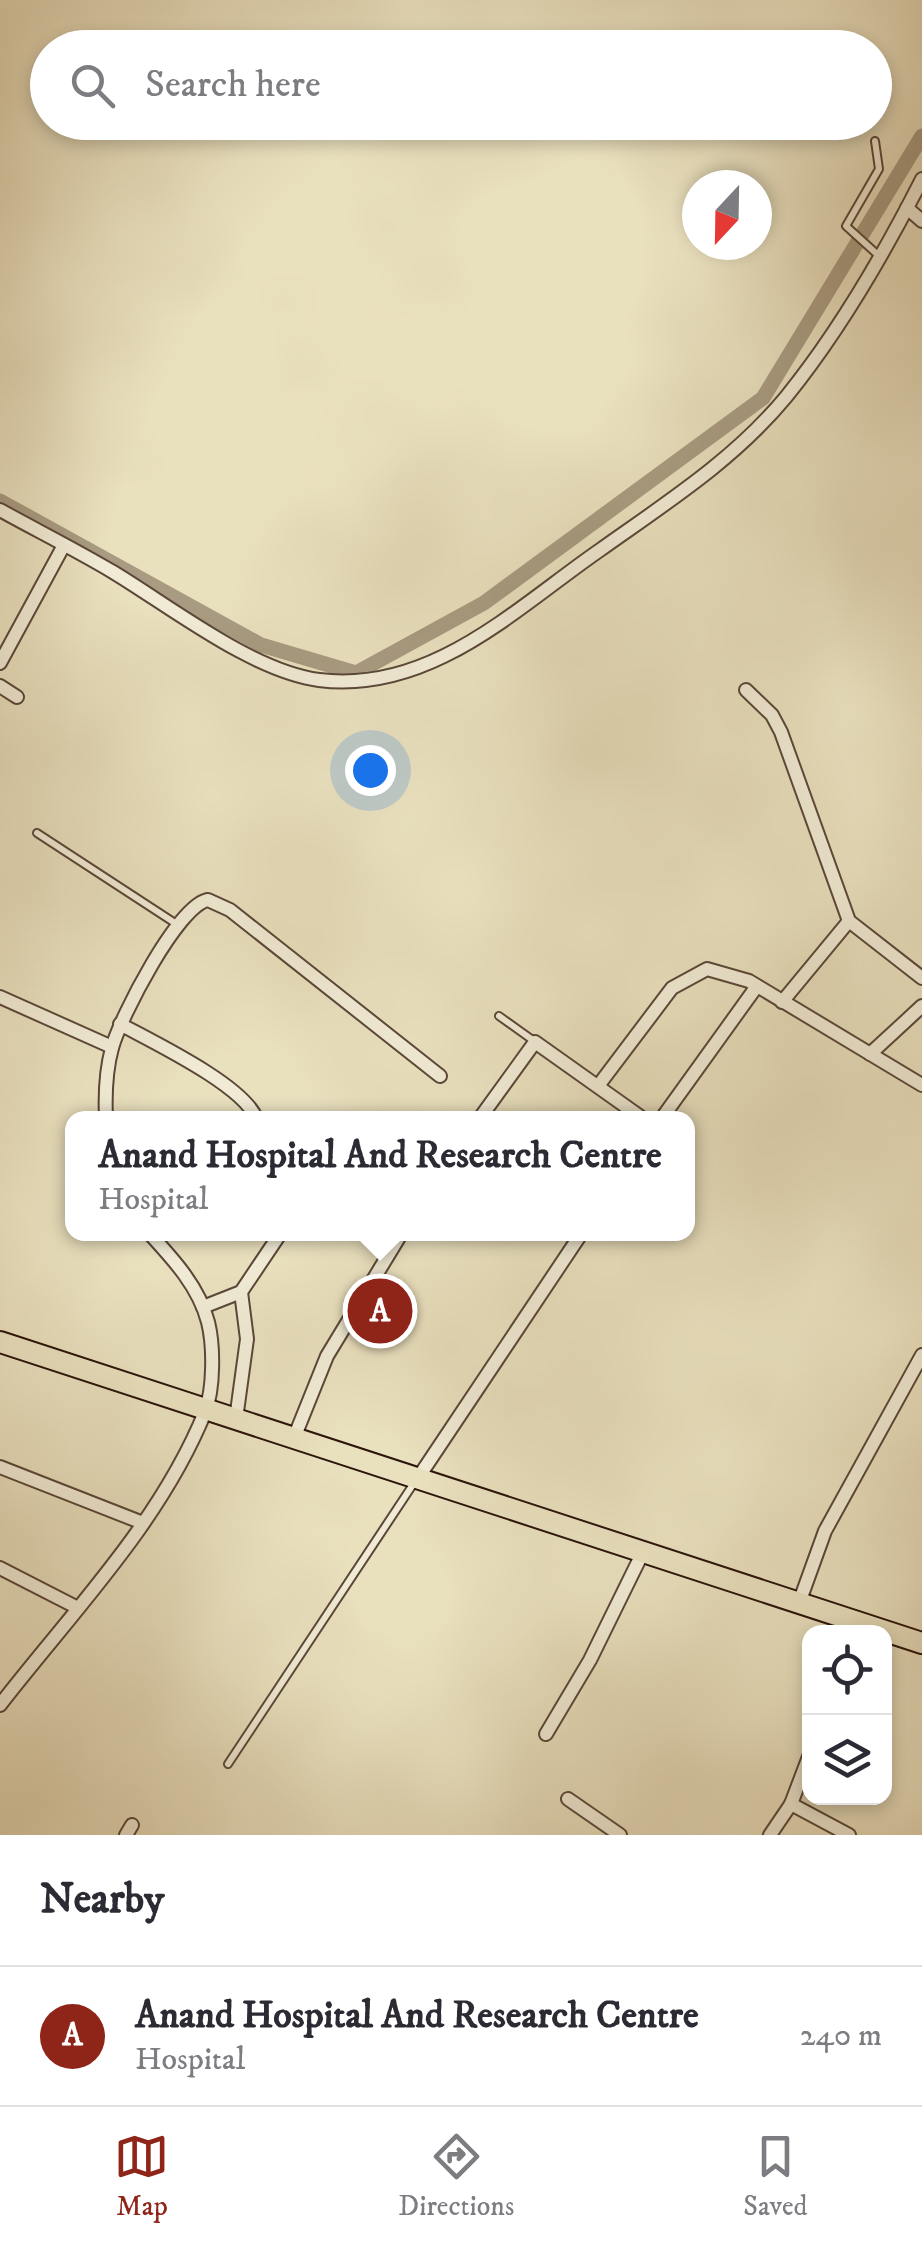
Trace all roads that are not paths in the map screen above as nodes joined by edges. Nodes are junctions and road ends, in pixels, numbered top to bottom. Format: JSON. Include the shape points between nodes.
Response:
{"nodes":[{"id":1,"x":875,"y":141,"type":"dead end"},
{"id":2,"x":922,"y":179,"type":"edge"},
{"id":3,"x":907,"y":208,"type":"junction"},
{"id":4,"x":922,"y":221,"type":"edge"},
{"id":5,"x":874,"y":251,"type":"junction"},
{"id":6,"x":0,"y":510,"type":"edge"},
{"id":7,"x":64,"y":544,"type":"junction"},
{"id":8,"x":0,"y":663,"type":"edge"},
{"id":9,"x":0,"y":686,"type":"edge"},
{"id":10,"x":746,"y":690,"type":"dead end"},
{"id":11,"x":18,"y":698,"type":"dead end"},
{"id":12,"x":37,"y":833,"type":"dead end"},
{"id":13,"x":849,"y":921,"type":"junction"},
{"id":14,"x":179,"y":925,"type":"junction"},
{"id":15,"x":922,"y":978,"type":"edge"},
{"id":16,"x":757,"y":986,"type":"junction"},
{"id":17,"x":0,"y":997,"type":"edge"},
{"id":18,"x":782,"y":1002,"type":"junction"},
{"id":19,"x":922,"y":1006,"type":"edge"},
{"id":20,"x":499,"y":1016,"type":"dead end"},
{"id":21,"x":120,"y":1024,"type":"junction"},
{"id":22,"x":536,"y":1042,"type":"junction"},
{"id":23,"x":112,"y":1047,"type":"junction"},
{"id":24,"x":870,"y":1054,"type":"junction"},
{"id":25,"x":440,"y":1076,"type":"dead end"},
{"id":26,"x":922,"y":1085,"type":"edge"},
{"id":27,"x":598,"y":1086,"type":"junction"},
{"id":28,"x":107,"y":1111,"type":"edge"},
{"id":29,"x":251,"y":1111,"type":"edge"},
{"id":30,"x":485,"y":1111,"type":"edge"},
{"id":31,"x":632,"y":1111,"type":"edge"},
{"id":32,"x":667,"y":1111,"type":"edge"},
{"id":33,"x":156,"y":1241,"type":"edge"},
{"id":34,"x":275,"y":1241,"type":"edge"},
{"id":35,"x":395,"y":1241,"type":"edge"},
{"id":36,"x":576,"y":1241,"type":"edge"},
{"id":37,"x":242,"y":1292,"type":"junction"},
{"id":38,"x":203,"y":1307,"type":"junction"},
{"id":39,"x":0,"y":1342,"type":"edge"},
{"id":40,"x":922,"y":1355,"type":"edge"},
{"id":41,"x":206,"y":1409,"type":"junction"},
{"id":42,"x":236,"y":1418,"type":"junction"},
{"id":43,"x":294,"y":1438,"type":"junction"},
{"id":44,"x":0,"y":1467,"type":"edge"},
{"id":45,"x":418,"y":1478,"type":"junction"},
{"id":46,"x":142,"y":1523,"type":"junction"},
{"id":47,"x":643,"y":1552,"type":"junction"},
{"id":48,"x":0,"y":1568,"type":"edge"},
{"id":49,"x":800,"y":1603,"type":"junction"},
{"id":50,"x":78,"y":1608,"type":"junction"},
{"id":51,"x":862,"y":1625,"type":"edge"},
{"id":52,"x":892,"y":1635,"type":"edge"},
{"id":53,"x":922,"y":1643,"type":"edge"},
{"id":54,"x":1,"y":1703,"type":"edge"},
{"id":55,"x":546,"y":1734,"type":"dead end"},
{"id":56,"x":228,"y":1764,"type":"dead end"},
{"id":57,"x":802,"y":1775,"type":"edge"},
{"id":58,"x":568,"y":1800,"type":"dead end"},
{"id":59,"x":791,"y":1804,"type":"junction"},
{"id":60,"x":620,"y":1835,"type":"edge"},
{"id":61,"x":770,"y":1835,"type":"edge"},
{"id":62,"x":849,"y":1835,"type":"edge"}],
"edges":[{"from":1,"to":5,"type":"lane","via":[[879,169],[846,220],[854,238]]},
{"from":2,"to":3,"type":"street"},
{"from":3,"to":4,"type":"street"},
{"from":3,"to":5,"type":"street"},
{"from":5,"to":7,"type":"street","via":[[786,396],[726,459],[492,629],[406,671],[346,681],[306,678],[226,640]]},
{"from":6,"to":7,"type":"street"},
{"from":7,"to":8,"type":"street"},
{"from":9,"to":11,"type":"street"},
{"from":10,"to":13,"type":"street","via":[[781,732]]},
{"from":12,"to":14,"type":"lane"},
{"from":13,"to":15,"type":"street"},
{"from":13,"to":18,"type":"street"},
{"from":14,"to":21,"type":"street"},
{"from":14,"to":25,"type":"street","via":[[199,901],[230,910]]},
{"from":16,"to":18,"type":"street"},
{"from":16,"to":27,"type":"street","via":[[721,970],[681,980]]},
{"from":16,"to":32,"type":"street"},
{"from":17,"to":23,"type":"street"},
{"from":18,"to":24,"type":"street"},
{"from":19,"to":24,"type":"street"},
{"from":20,"to":22,"type":"lane"},
{"from":21,"to":23,"type":"street"},
{"from":21,"to":29,"type":"street"},
{"from":22,"to":27,"type":"street"},
{"from":22,"to":30,"type":"street"},
{"from":23,"to":28,"type":"street"},
{"from":24,"to":26,"type":"street"},
{"from":27,"to":31,"type":"street"},
{"from":33,"to":38,"type":"street"},
{"from":34,"to":37,"type":"street"},
{"from":35,"to":43,"type":"street","via":[[327,1356]]},
{"from":36,"to":45,"type":"street"},
{"from":37,"to":38,"type":"street"},
{"from":37,"to":42,"type":"street","via":[[247,1339]]},
{"from":38,"to":41,"type":"street","via":[[211,1336]]},
{"from":39,"to":41,"type":"main road"},
{"from":40,"to":49,"type":"street","via":[[831,1519]]},
{"from":41,"to":42,"type":"main road"},
{"from":41,"to":46,"type":"street"},
{"from":42,"to":43,"type":"main road"},
{"from":43,"to":45,"type":"main road"},
{"from":44,"to":46,"type":"street"},
{"from":45,"to":47,"type":"main road"},
{"from":45,"to":56,"type":"lane"},
{"from":46,"to":50,"type":"street"},
{"from":47,"to":49,"type":"main road"},
{"from":47,"to":55,"type":"street"},
{"from":48,"to":50,"type":"street"},
{"from":49,"to":51,"type":"main road"},
{"from":50,"to":54,"type":"street"},
{"from":52,"to":53,"type":"main road"},
{"from":57,"to":59,"type":"street"},
{"from":58,"to":60,"type":"street"},
{"from":59,"to":61,"type":"street"},
{"from":59,"to":62,"type":"street"}]}
